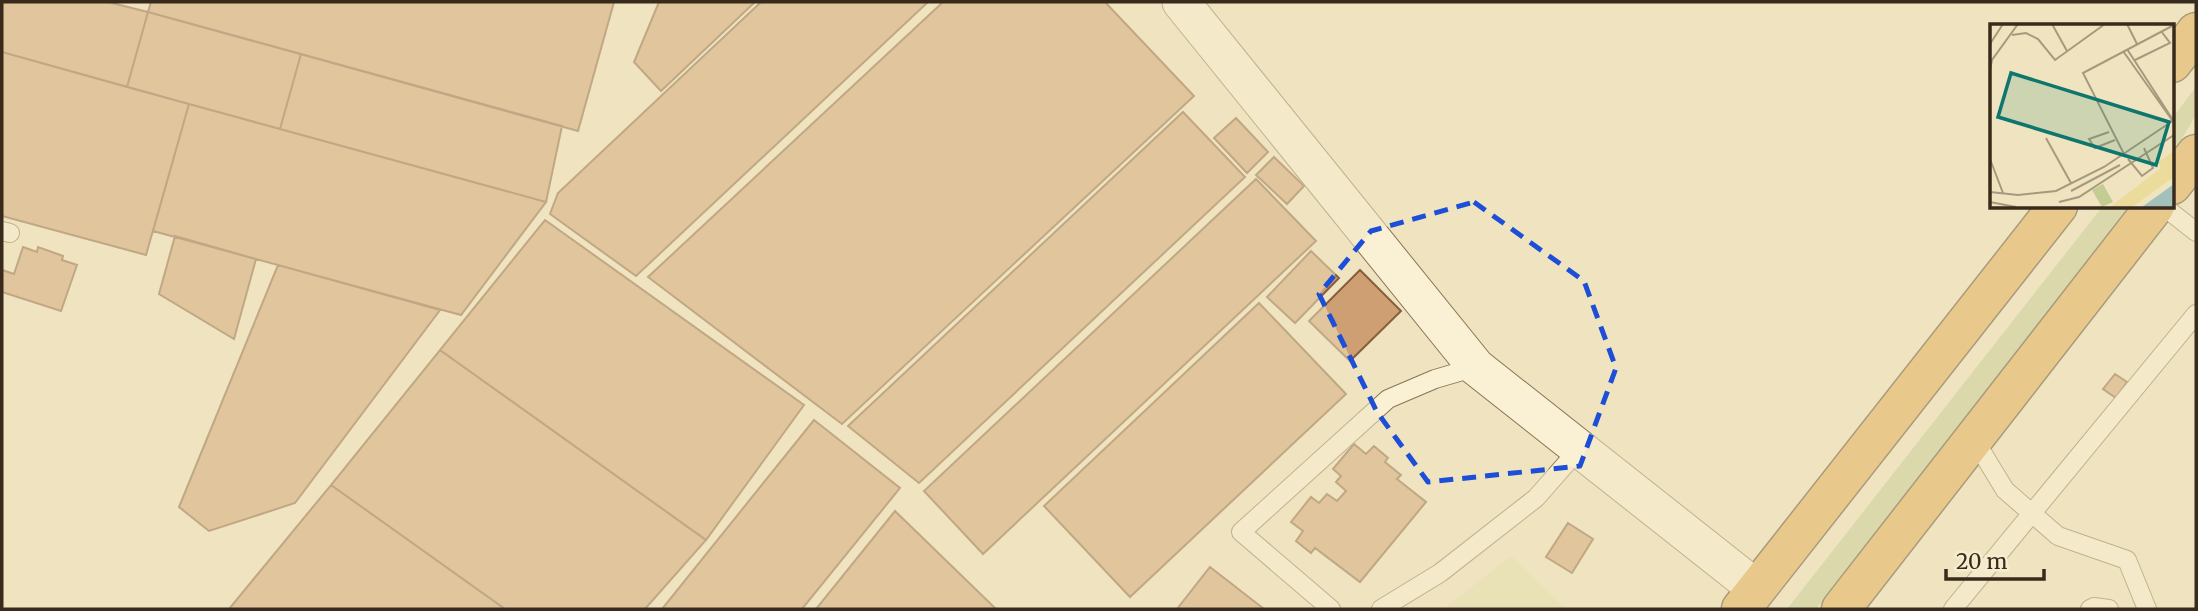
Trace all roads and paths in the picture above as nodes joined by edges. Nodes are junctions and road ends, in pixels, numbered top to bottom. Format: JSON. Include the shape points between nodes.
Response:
{"nodes":[{"id":1,"x":1181,"y":2,"type":"edge"},
{"id":2,"x":2196,"y":32,"type":"edge"},
{"id":3,"x":2174,"y":60,"type":"edge"},
{"id":4,"x":2196,"y":153,"type":"edge"},
{"id":5,"x":2174,"y":182,"type":"edge"},
{"id":6,"x":2056,"y":208,"type":"edge"},
{"id":7,"x":2153,"y":208,"type":"edge"},
{"id":8,"x":2166,"y":208,"type":"edge"},
{"id":9,"x":2196,"y":232,"type":"edge"},
{"id":10,"x":2196,"y":314,"type":"edge"},
{"id":11,"x":1476,"y":367,"type":"junction"},
{"id":12,"x":1973,"y":439,"type":"junction"},
{"id":13,"x":1579,"y":449,"type":"junction"},
{"id":14,"x":2032,"y":514,"type":"junction"},
{"id":15,"x":1749,"y":599,"type":"edge"},
{"id":16,"x":1331,"y":609,"type":"edge"},
{"id":17,"x":1381,"y":609,"type":"edge"},
{"id":18,"x":1841,"y":609,"type":"edge"},
{"id":19,"x":1954,"y":609,"type":"edge"},
{"id":20,"x":2090,"y":609,"type":"edge"},
{"id":21,"x":2109,"y":609,"type":"edge"},
{"id":22,"x":2147,"y":609,"type":"edge"}],
"edges":[{"from":1,"to":11,"type":"street"},
{"from":2,"to":3,"type":"highway"},
{"from":4,"to":5,"type":"highway"},
{"from":6,"to":15,"type":"highway"},
{"from":7,"to":12,"type":"highway"},
{"from":8,"to":9,"type":"lane"},
{"from":10,"to":14,"type":"lane"},
{"from":11,"to":13,"type":"street"},
{"from":11,"to":16,"type":"lane","via":[[1388,399],[1241,532]]},
{"from":12,"to":14,"type":"lane","via":[[2005,490]]},
{"from":12,"to":18,"type":"highway"},
{"from":13,"to":15,"type":"street"},
{"from":13,"to":17,"type":"lane","via":[[1536,498],[1440,573]]},
{"from":14,"to":19,"type":"lane"},
{"from":14,"to":22,"type":"lane","via":[[2058,536],[2127,560]]},
{"from":20,"to":21,"type":"lane"}]}
